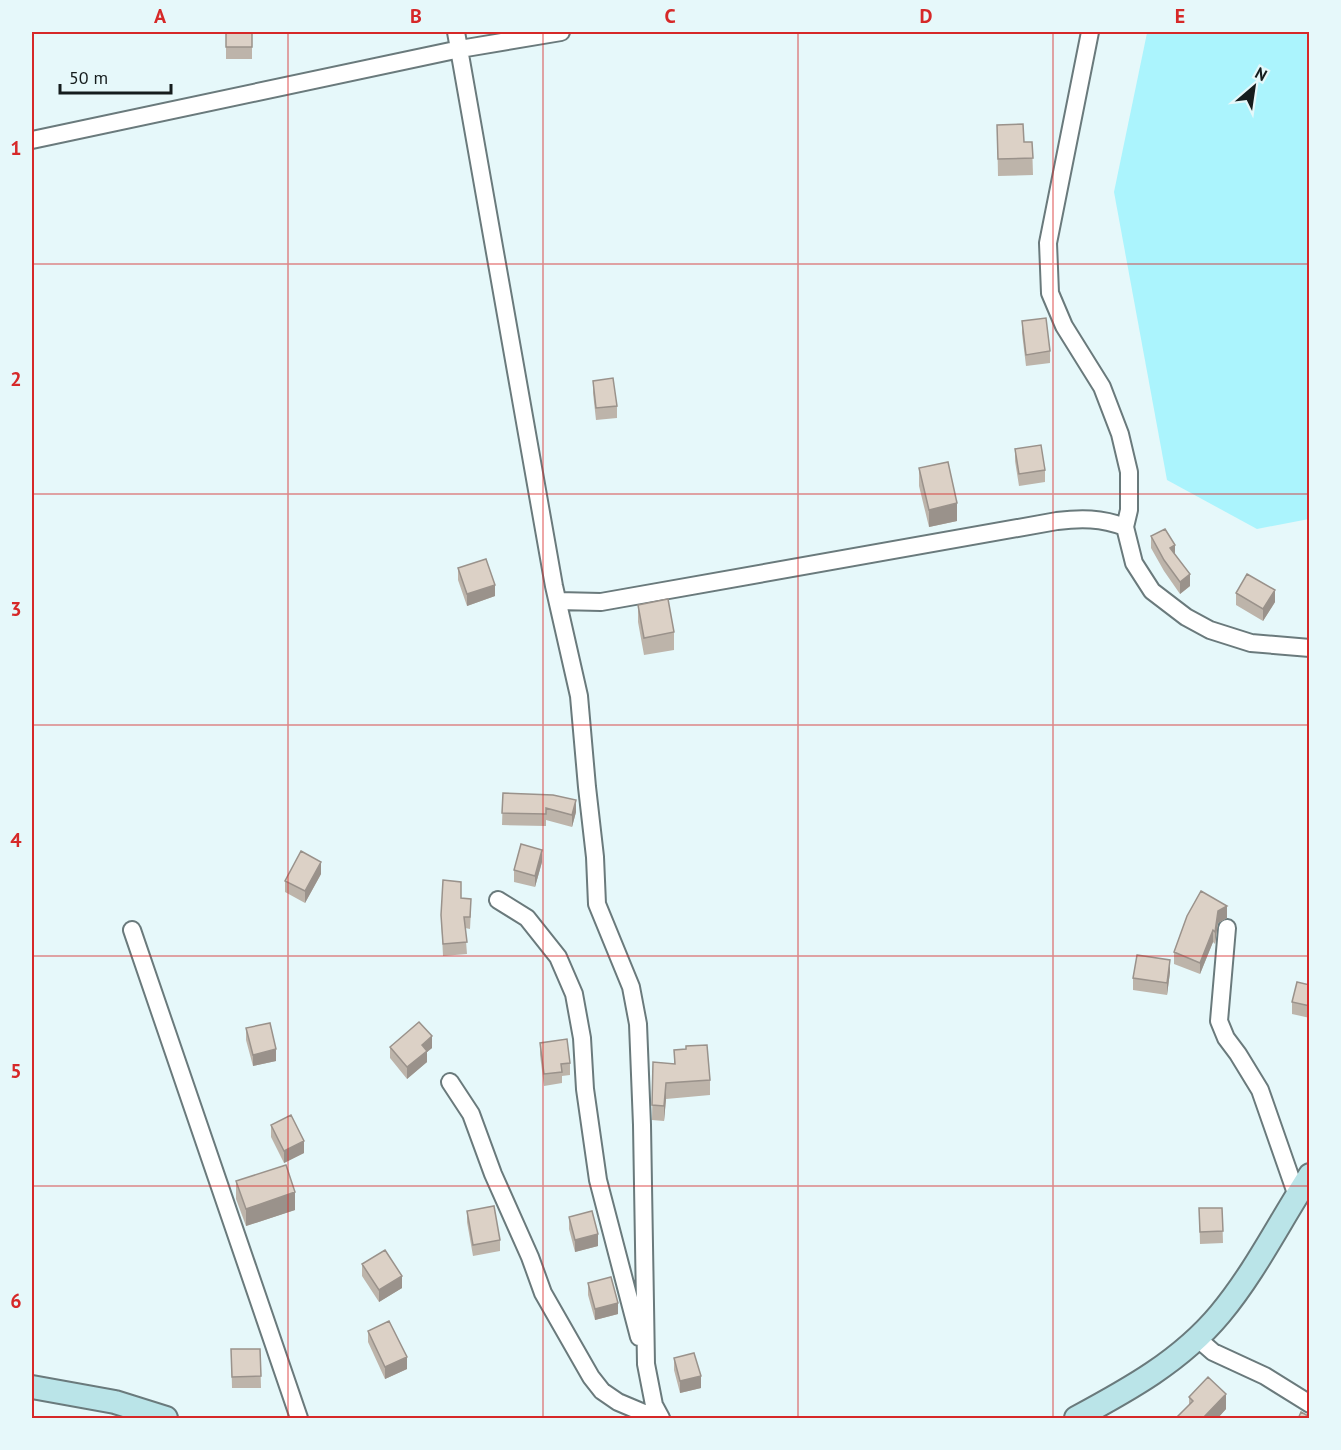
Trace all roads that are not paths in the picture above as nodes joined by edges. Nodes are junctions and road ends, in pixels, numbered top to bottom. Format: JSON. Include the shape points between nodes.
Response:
{"nodes":[{"id":1,"x":456,"y":32,"type":"edge"},
{"id":2,"x":561,"y":32,"type":"edge"},
{"id":3,"x":1090,"y":32,"type":"edge"},
{"id":4,"x":460,"y":49,"type":"junction"},
{"id":5,"x":32,"y":140,"type":"edge"},
{"id":6,"x":1125,"y":527,"type":"junction"},
{"id":7,"x":558,"y":601,"type":"junction"},
{"id":8,"x":1310,"y":648,"type":"edge"},
{"id":9,"x":498,"y":900,"type":"dead end"},
{"id":10,"x":1227,"y":928,"type":"dead end"},
{"id":11,"x":132,"y":930,"type":"dead end"},
{"id":12,"x":450,"y":1082,"type":"dead end"},
{"id":13,"x":1310,"y":1175,"type":"edge"},
{"id":14,"x":1297,"y":1196,"type":"junction"},
{"id":15,"x":1197,"y":1338,"type":"junction"},
{"id":16,"x":646,"y":1364,"type":"junction"},
{"id":17,"x":32,"y":1388,"type":"edge"},
{"id":18,"x":1310,"y":1404,"type":"edge"},
{"id":19,"x":166,"y":1419,"type":"edge"},
{"id":20,"x":299,"y":1419,"type":"edge"},
{"id":21,"x":656,"y":1419,"type":"edge"},
{"id":22,"x":661,"y":1419,"type":"edge"},
{"id":23,"x":1076,"y":1419,"type":"edge"}],
"edges":[{"from":1,"to":4,"type":"street"},
{"from":2,"to":4,"type":"street"},
{"from":3,"to":6,"type":"street","via":[[1048,243],[1048,266],[1050,293],[1064,326],[1102,387],[1120,434],[1129,472]]},
{"from":4,"to":5,"type":"street"},
{"from":4,"to":7,"type":"street"},
{"from":6,"to":7,"type":"street","via":[[1099,519],[1056,521],[601,602]]},
{"from":6,"to":8,"type":"street","via":[[1134,563],[1152,591],[1186,617],[1210,630],[1251,643]]},
{"from":7,"to":16,"type":"street","via":[[579,696],[596,857],[597,904],[632,987],[638,1024]]},
{"from":9,"to":16,"type":"street","via":[[527,918],[558,957],[574,994],[598,1180]]},
{"from":10,"to":14,"type":"street","via":[[1219,1021],[1260,1090]]},
{"from":11,"to":20,"type":"street"},
{"from":12,"to":21,"type":"street","via":[[471,1114],[543,1293],[591,1377],[618,1402]]},
{"from":13,"to":14,"type":"main road"},
{"from":14,"to":15,"type":"main road","via":[[1248,1275]]},
{"from":15,"to":18,"type":"street","via":[[1213,1352],[1265,1376]]},
{"from":15,"to":23,"type":"main road","via":[[1154,1373]]},
{"from":16,"to":22,"type":"street","via":[[654,1405]]},
{"from":17,"to":19,"type":"main road","via":[[115,1402]]}]}
